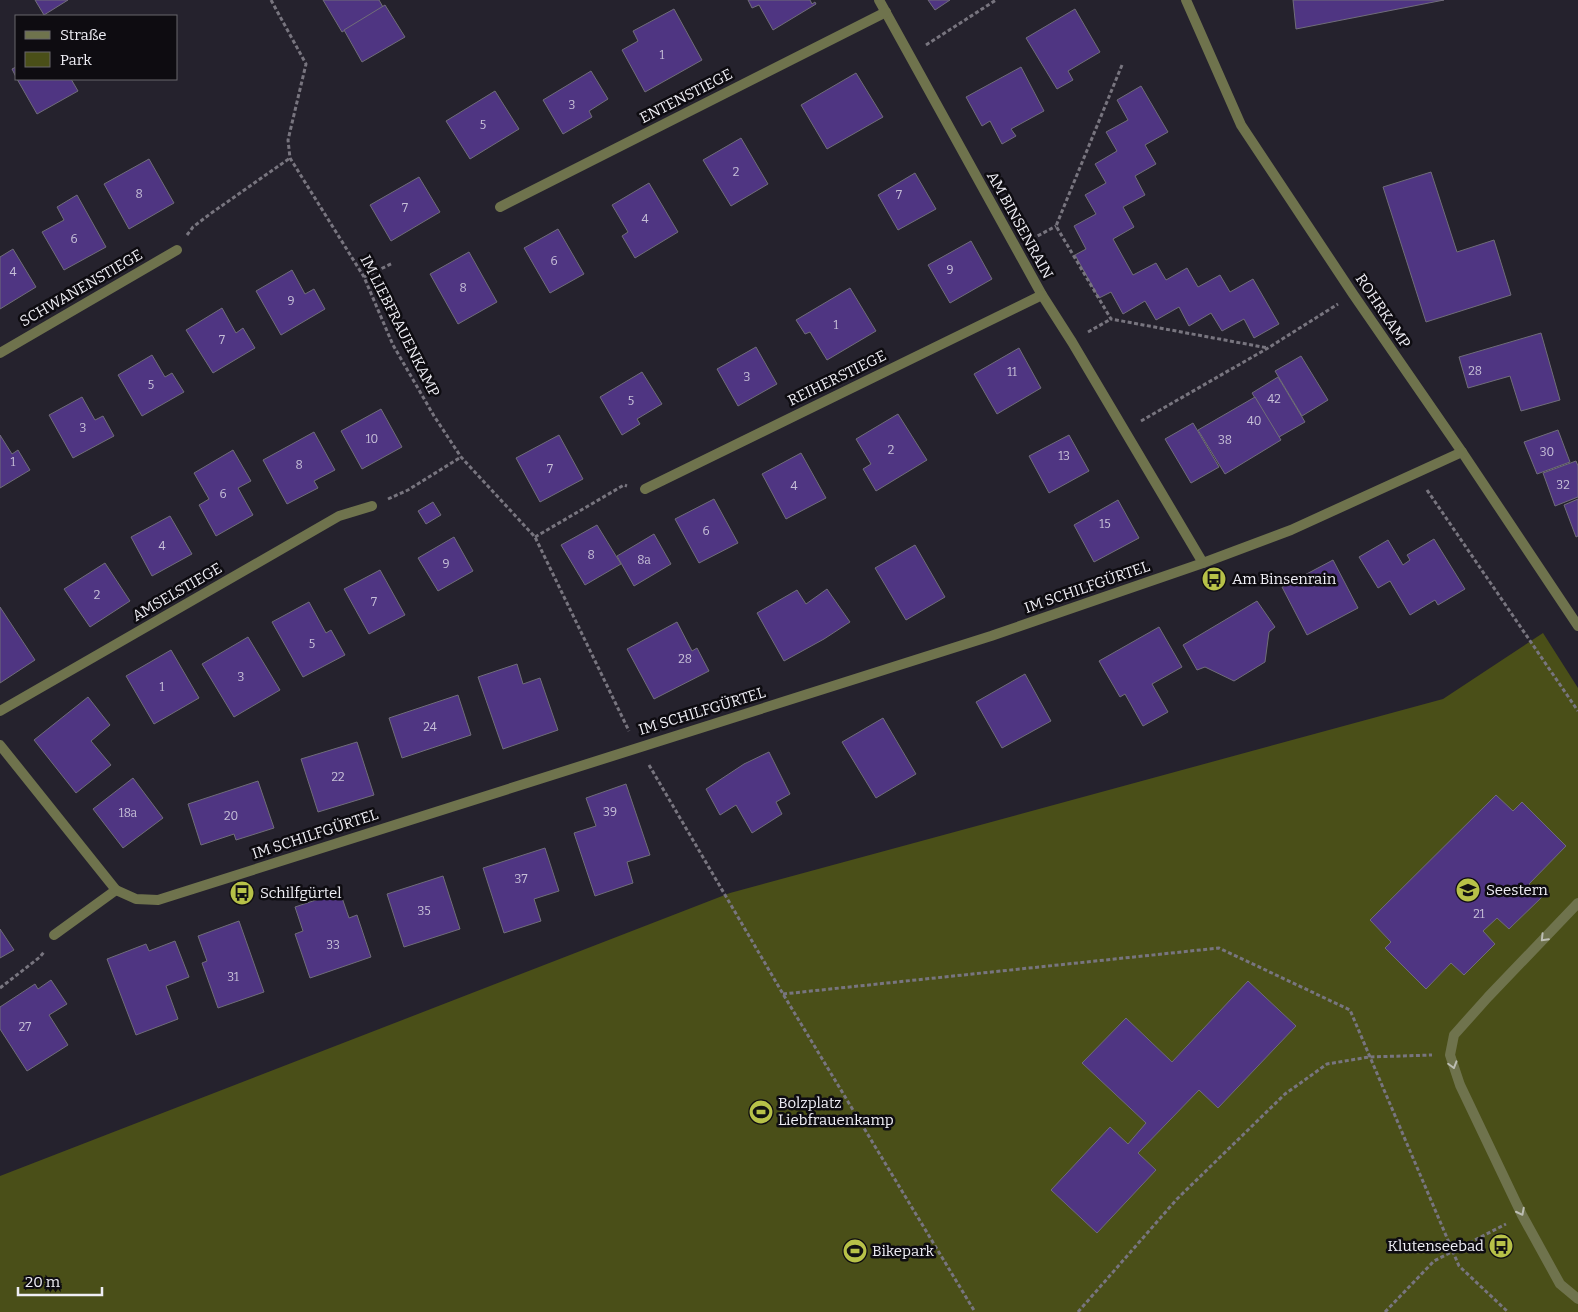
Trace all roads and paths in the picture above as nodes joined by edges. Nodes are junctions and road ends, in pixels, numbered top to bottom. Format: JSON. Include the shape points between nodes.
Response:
{"nodes":[{"id":1,"x":271,"y":0,"type":"edge"},
{"id":2,"x":879,"y":0,"type":"edge"},
{"id":3,"x":996,"y":0,"type":"edge"},
{"id":4,"x":1186,"y":0,"type":"edge"},
{"id":5,"x":886,"y":12,"type":"junction"},
{"id":6,"x":909,"y":56,"type":"junction"},
{"id":7,"x":1122,"y":65,"type":"dead end"},
{"id":8,"x":290,"y":158,"type":"junction"},
{"id":9,"x":500,"y":207,"type":"dead end"},
{"id":10,"x":1056,"y":226,"type":"junction"},
{"id":11,"x":1015,"y":247,"type":"junction"},
{"id":12,"x":177,"y":250,"type":"joint"},
{"id":13,"x":392,"y":262,"type":"dead end"},
{"id":14,"x":364,"y":277,"type":"junction"},
{"id":15,"x":1353,"y":294,"type":"junction"},
{"id":16,"x":1042,"y":295,"type":"junction"},
{"id":17,"x":1111,"y":318,"type":"junction"},
{"id":18,"x":1072,"y":342,"type":"junction"},
{"id":19,"x":1268,"y":348,"type":"junction"},
{"id":20,"x":0,"y":353,"type":"edge"},
{"id":21,"x":1124,"y":431,"type":"junction"},
{"id":22,"x":1462,"y":452,"type":"junction"},
{"id":23,"x":461,"y":457,"type":"junction"},
{"id":24,"x":1416,"y":472,"type":"junction"},
{"id":25,"x":624,"y":485,"type":"dead end"},
{"id":26,"x":645,"y":489,"type":"dead end"},
{"id":27,"x":408,"y":490,"type":"dead end"},
{"id":28,"x":372,"y":506,"type":"dead end"},
{"id":29,"x":535,"y":537,"type":"junction"},
{"id":30,"x":1203,"y":563,"type":"junction"},
{"id":31,"x":1577,"y":623,"type":"edge"},
{"id":32,"x":1578,"y":711,"type":"edge"},
{"id":33,"x":0,"y":712,"type":"edge"},
{"id":34,"x":0,"y":745,"type":"edge"},
{"id":35,"x":638,"y":747,"type":"junction"},
{"id":36,"x":116,"y":890,"type":"junction"},
{"id":37,"x":1578,"y":903,"type":"edge"},
{"id":38,"x":54,"y":936,"type":"joint"},
{"id":39,"x":0,"y":988,"type":"edge"},
{"id":40,"x":783,"y":994,"type":"junction"},
{"id":41,"x":1450,"y":1054,"type":"junction"},
{"id":42,"x":1369,"y":1057,"type":"junction"},
{"id":43,"x":1522,"y":1215,"type":"junction"},
{"id":44,"x":1452,"y":1252,"type":"junction"},
{"id":45,"x":1578,"y":1299,"type":"edge"},
{"id":46,"x":975,"y":1312,"type":"edge"},
{"id":47,"x":1078,"y":1312,"type":"edge"},
{"id":48,"x":1385,"y":1312,"type":"edge"},
{"id":49,"x":1508,"y":1312,"type":"edge"}],
"edges":[{"from":1,"to":8,"type":"path","via":[[306,64],[288,140]]},
{"from":2,"to":5,"type":"street","name":"AM BINSENRAIN"},
{"from":3,"to":6,"type":"path"},
{"from":4,"to":15,"type":"street","name":"ROHRKAMP","via":[[1241,125]]},
{"from":5,"to":6,"type":"street","name":"AM BINSENRAIN"},
{"from":5,"to":9,"type":"street","name":"ENTENSTIEGE"},
{"from":6,"to":11,"type":"street","name":"AM BINSENRAIN"},
{"from":7,"to":10,"type":"path"},
{"from":8,"to":12,"type":"path","via":[[193,227]]},
{"from":8,"to":14,"type":"path","name":"IM LIEBFRAUENKAMP"},
{"from":10,"to":11,"type":"path"},
{"from":10,"to":17,"type":"path"},
{"from":11,"to":16,"type":"street","name":"AM BINSENRAIN"},
{"from":12,"to":20,"type":"street","name":"SCHWANENSTIEGE"},
{"from":13,"to":14,"type":"path"},
{"from":14,"to":23,"type":"path","name":"IM LIEBFRAUENKAMP","via":[[393,345]]},
{"from":15,"to":19,"type":"path"},
{"from":15,"to":22,"type":"street","name":"ROHRKAMP"},
{"from":16,"to":18,"type":"street","name":"AM BINSENRAIN"},
{"from":16,"to":26,"type":"street","name":"REIHERSTIEGE"},
{"from":17,"to":18,"type":"path"},
{"from":17,"to":19,"type":"path"},
{"from":18,"to":21,"type":"street","name":"AM BINSENRAIN"},
{"from":19,"to":21,"type":"path"},
{"from":21,"to":30,"type":"street","name":"AM BINSENRAIN"},
{"from":22,"to":24,"type":"street","name":"IM SCHILFGÜRTEL"},
{"from":22,"to":31,"type":"street","name":"ROHRKAMP"},
{"from":23,"to":27,"type":"path"},
{"from":23,"to":29,"type":"path","name":"IM LIEBFRAUENKAMP"},
{"from":24,"to":30,"type":"street","name":"IM SCHILFGÜRTEL","via":[[1291,530]]},
{"from":24,"to":32,"type":"path"},
{"from":25,"to":29,"type":"path"},
{"from":28,"to":33,"type":"street","name":"AMSELSTIEGE","via":[[339,516]]},
{"from":29,"to":35,"type":"path","name":"IM LIEBFRAUENKAMP"},
{"from":30,"to":35,"type":"street","name":"IM SCHILFGÜRTEL","via":[[991,636]]},
{"from":34,"to":36,"type":"street","name":"IM SCHILFGÜRTEL"},
{"from":35,"to":36,"type":"street","name":"IM SCHILFGÜRTEL","via":[[158,900],[136,899]]},
{"from":35,"to":40,"type":"path","name":"IM LIEBFRAUENKAMP"},
{"from":36,"to":38,"type":"street"},
{"from":37,"to":41,"type":"street","one_way":true,"via":[[1454,1035]]},
{"from":38,"to":39,"type":"path","via":[[40,957]]},
{"from":40,"to":42,"type":"path","via":[[1220,948],[1350,1010]]},
{"from":40,"to":46,"type":"path","name":"IM LIEBFRAUENKAMP"},
{"from":41,"to":42,"type":"path"},
{"from":41,"to":43,"type":"street","one_way":true,"via":[[1460,1085]]},
{"from":42,"to":44,"type":"path"},
{"from":42,"to":47,"type":"path","via":[[1327,1064],[1285,1094],[1177,1199]]},
{"from":43,"to":44,"type":"path"},
{"from":43,"to":45,"type":"street","via":[[1560,1284]]},
{"from":44,"to":48,"type":"path","via":[[1434,1261]]},
{"from":44,"to":49,"type":"path","via":[[1459,1266]]}]}
